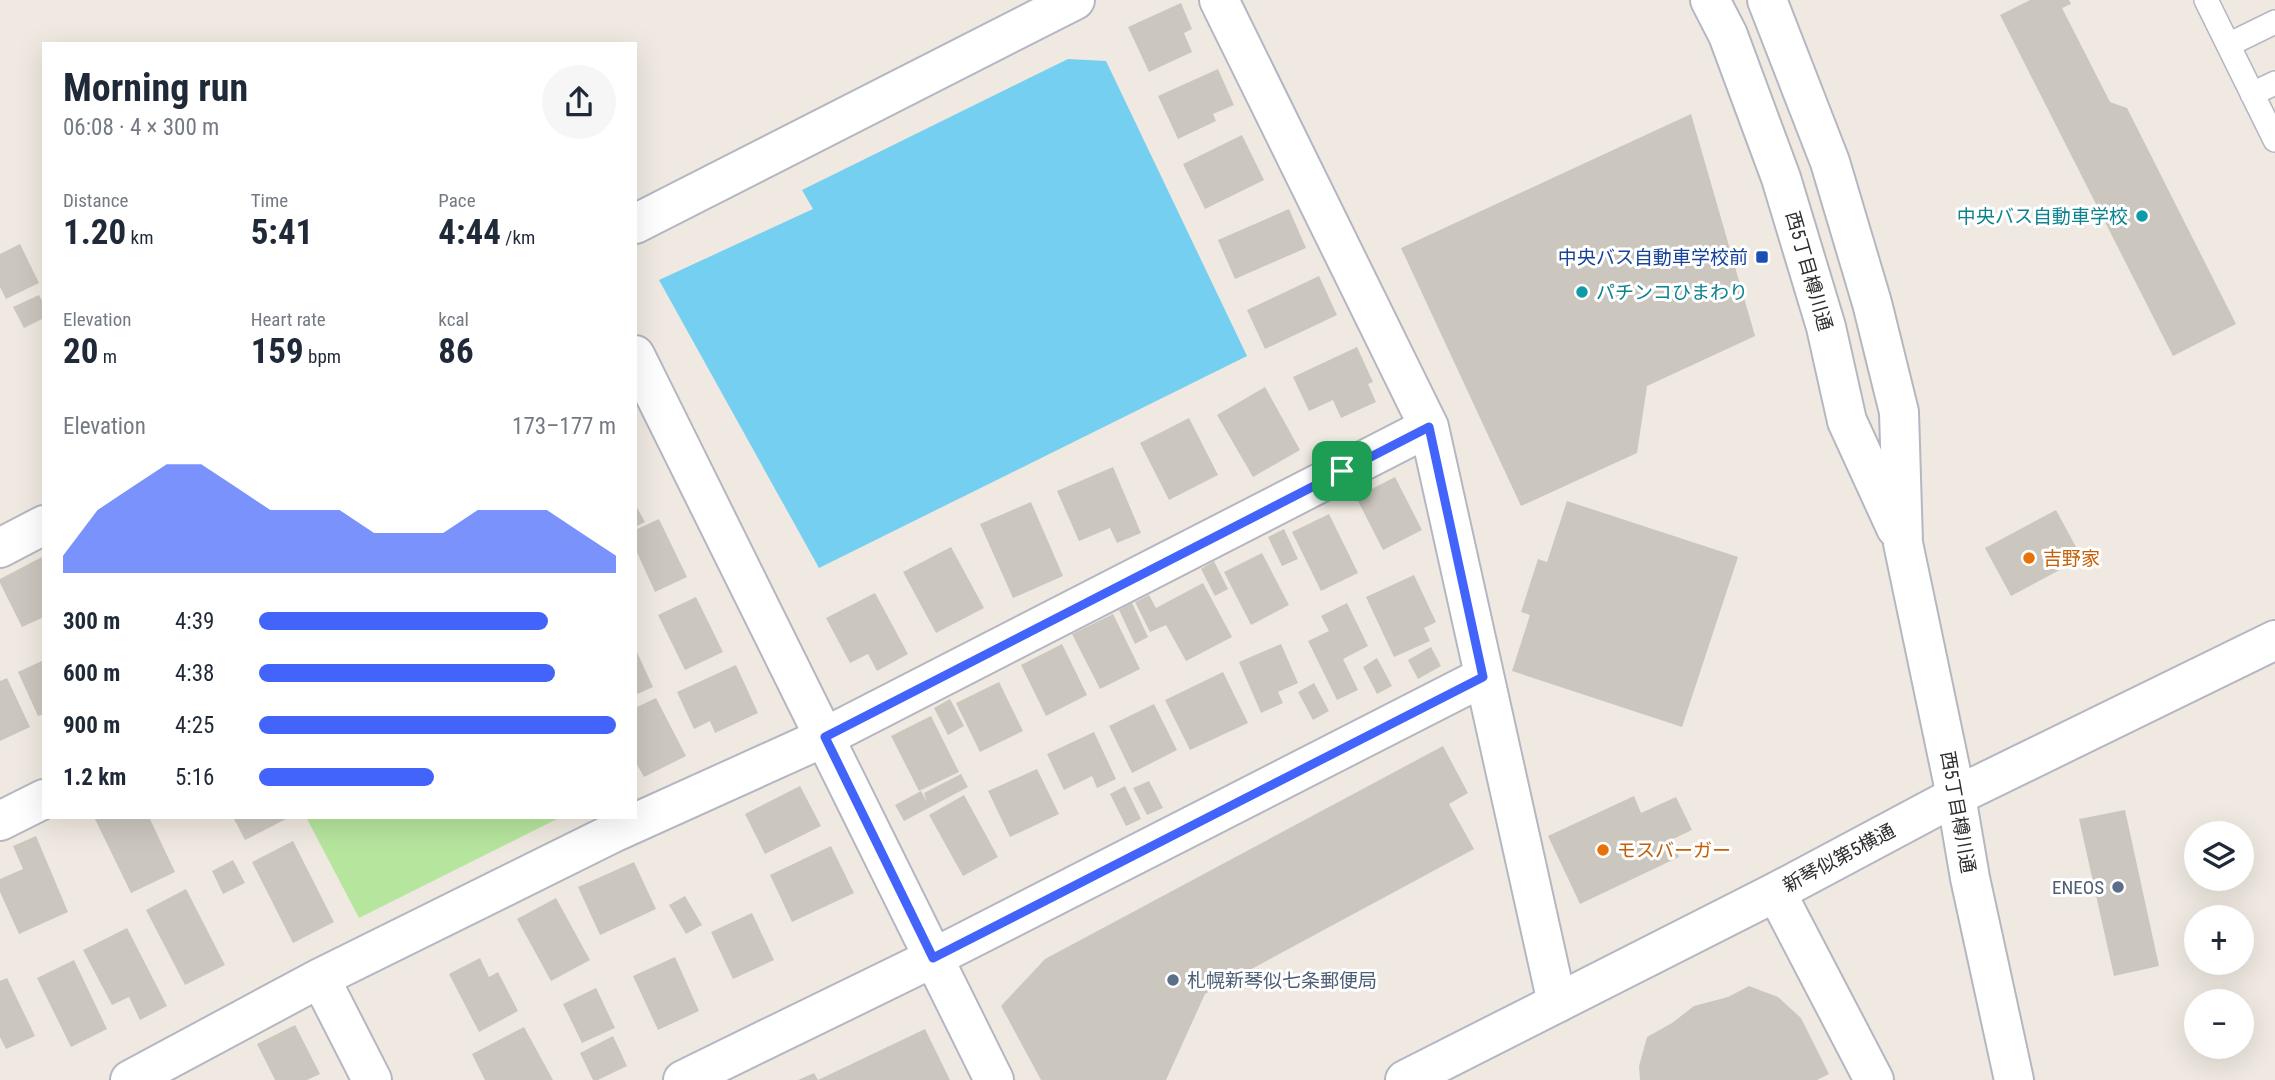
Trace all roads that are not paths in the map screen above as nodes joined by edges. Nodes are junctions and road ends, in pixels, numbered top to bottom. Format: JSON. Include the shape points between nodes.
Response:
{"nodes":[{"id":1,"x":1075,"y":0,"type":"edge"},
{"id":2,"x":1219,"y":0,"type":"edge"},
{"id":3,"x":1710,"y":0,"type":"edge"},
{"id":4,"x":1767,"y":0,"type":"edge"},
{"id":5,"x":2206,"y":0,"type":"edge"},
{"id":6,"x":2275,"y":22,"type":"edge"},
{"id":7,"x":2228,"y":45,"type":"junction"},
{"id":8,"x":2275,"y":83,"type":"edge"},
{"id":9,"x":2252,"y":94,"type":"junction"},
{"id":10,"x":2275,"y":140,"type":"edge"},
{"id":11,"x":637,"y":223,"type":"edge"},
{"id":12,"x":637,"y":359,"type":"edge"},
{"id":13,"x":1429,"y":427,"type":"junction"},
{"id":14,"x":42,"y":526,"type":"edge"},
{"id":15,"x":1903,"y":543,"type":"junction"},
{"id":16,"x":0,"y":548,"type":"edge"},
{"id":17,"x":2275,"y":640,"type":"edge"},
{"id":18,"x":1483,"y":677,"type":"junction"},
{"id":19,"x":825,"y":737,"type":"junction"},
{"id":20,"x":1956,"y":796,"type":"junction"},
{"id":21,"x":42,"y":800,"type":"edge"},
{"id":22,"x":637,"y":814,"type":"edge"},
{"id":23,"x":0,"y":821,"type":"edge"},
{"id":24,"x":611,"y":825,"type":"edge"},
{"id":25,"x":1776,"y":892,"type":"junction"},
{"id":26,"x":933,"y":958,"type":"junction"},
{"id":27,"x":320,"y":978,"type":"junction"},
{"id":28,"x":1558,"y":1003,"type":"junction"},
{"id":29,"x":1428,"y":1075,"type":"edge"},
{"id":30,"x":130,"y":1080,"type":"edge"},
{"id":31,"x":372,"y":1080,"type":"edge"},
{"id":32,"x":683,"y":1080,"type":"edge"},
{"id":33,"x":994,"y":1080,"type":"edge"},
{"id":34,"x":1874,"y":1080,"type":"edge"},
{"id":35,"x":2014,"y":1080,"type":"edge"}],
"edges":[{"from":1,"to":11,"type":"street"},
{"from":2,"to":13,"type":"street"},
{"from":3,"to":15,"type":"street","name":"西5丁目樽川通","via":[[1728,34],[1781,178],[1826,327],[1847,421]]},
{"from":4,"to":15,"type":"street","name":"西5丁目樽川通","via":[[1830,162],[1872,303],[1899,412]]},
{"from":5,"to":7,"type":"lane"},
{"from":6,"to":7,"type":"lane"},
{"from":7,"to":9,"type":"lane"},
{"from":8,"to":9,"type":"lane"},
{"from":9,"to":10,"type":"lane"},
{"from":12,"to":19,"type":"street"},
{"from":13,"to":18,"type":"street"},
{"from":13,"to":19,"type":"street"},
{"from":14,"to":16,"type":"street"},
{"from":15,"to":20,"type":"street","name":"西5丁目樽川通"},
{"from":17,"to":20,"type":"street","name":"新琴似第5横通"},
{"from":18,"to":26,"type":"street"},
{"from":18,"to":28,"type":"street"},
{"from":19,"to":22,"type":"street"},
{"from":19,"to":26,"type":"street"},
{"from":20,"to":25,"type":"street","name":"新琴似第5横通"},
{"from":20,"to":35,"type":"street","name":"西5丁目樽川通"},
{"from":21,"to":23,"type":"street"},
{"from":24,"to":27,"type":"street"},
{"from":25,"to":28,"type":"street","name":"新琴似第5横通"},
{"from":25,"to":34,"type":"street"},
{"from":26,"to":32,"type":"street"},
{"from":26,"to":33,"type":"street"},
{"from":27,"to":30,"type":"street"},
{"from":27,"to":31,"type":"street"},
{"from":28,"to":29,"type":"street","name":"新琴似第5横通"}]}
